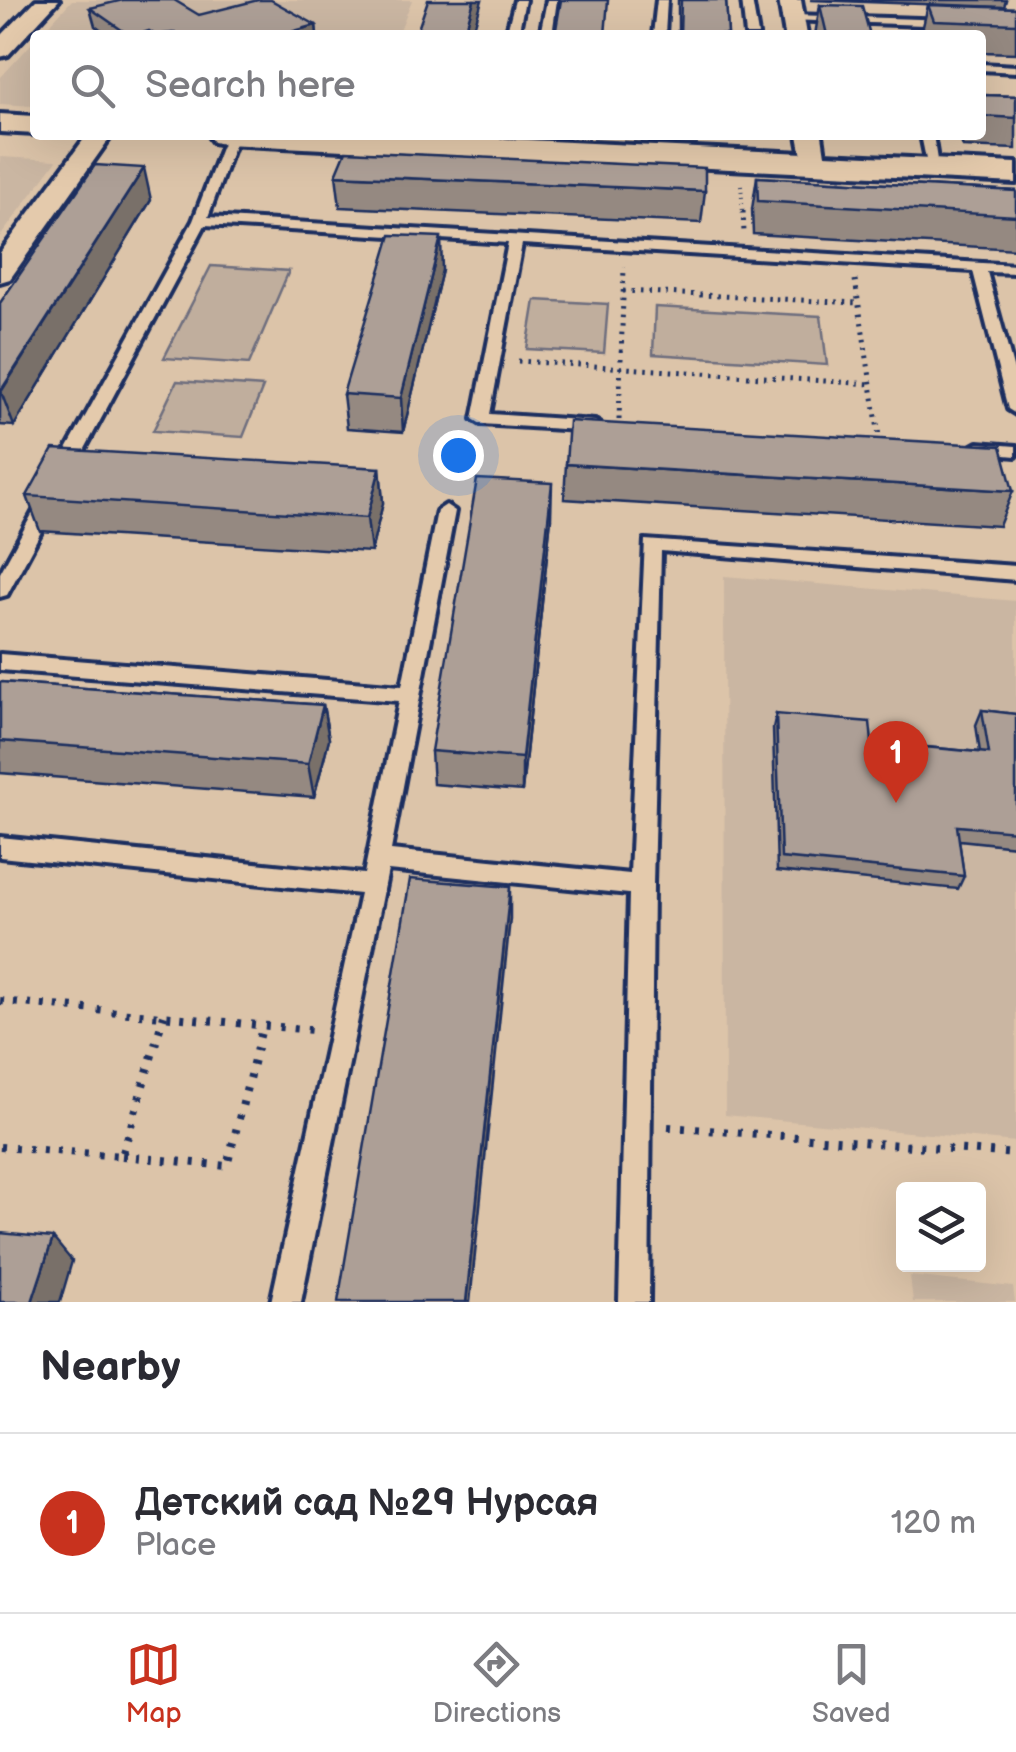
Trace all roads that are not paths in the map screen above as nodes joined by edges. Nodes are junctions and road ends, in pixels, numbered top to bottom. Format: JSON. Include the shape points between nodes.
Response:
{"nodes":[{"id":1,"x":48,"y":0,"type":"edge"},
{"id":2,"x":520,"y":0,"type":"edge"},
{"id":3,"x":552,"y":0,"type":"edge"},
{"id":4,"x":662,"y":0,"type":"edge"},
{"id":5,"x":747,"y":0,"type":"edge"},
{"id":6,"x":793,"y":18,"type":"edge"},
{"id":7,"x":891,"y":21,"type":"junction"},
{"id":8,"x":962,"y":24,"type":"edge"},
{"id":9,"x":513,"y":30,"type":"edge"},
{"id":10,"x":547,"y":30,"type":"edge"},
{"id":11,"x":660,"y":30,"type":"edge"},
{"id":12,"x":751,"y":30,"type":"edge"},
{"id":13,"x":894,"y":30,"type":"edge"},
{"id":14,"x":0,"y":50,"type":"edge"},
{"id":15,"x":986,"y":68,"type":"edge"},
{"id":16,"x":1016,"y":69,"type":"edge"},
{"id":17,"x":0,"y":123,"type":"edge"},
{"id":18,"x":30,"y":125,"type":"edge"},
{"id":19,"x":96,"y":140,"type":"edge"},
{"id":20,"x":230,"y":140,"type":"edge"},
{"id":21,"x":320,"y":140,"type":"edge"},
{"id":22,"x":928,"y":140,"type":"edge"},
{"id":23,"x":811,"y":149,"type":"edge"},
{"id":24,"x":934,"y":169,"type":"junction"},
{"id":25,"x":1016,"y":172,"type":"edge"},
{"id":26,"x":200,"y":221,"type":"junction"},
{"id":27,"x":516,"y":240,"type":"junction"},
{"id":28,"x":979,"y":267,"type":"junction"},
{"id":29,"x":1016,"y":269,"type":"edge"},
{"id":30,"x":0,"y":272,"type":"edge"},
{"id":31,"x":1016,"y":409,"type":"edge"},
{"id":32,"x":619,"y":428,"type":"edge"},
{"id":33,"x":958,"y":447,"type":"edge"},
{"id":34,"x":1016,"y":450,"type":"edge"},
{"id":35,"x":72,"y":457,"type":"junction"},
{"id":36,"x":92,"y":458,"type":"edge"},
{"id":37,"x":446,"y":511,"type":"dead end"},
{"id":38,"x":1016,"y":573,"type":"edge"},
{"id":39,"x":0,"y":590,"type":"edge"},
{"id":40,"x":0,"y":662,"type":"edge"},
{"id":41,"x":408,"y":694,"type":"junction"},
{"id":42,"x":0,"y":848,"type":"edge"},
{"id":43,"x":378,"y":859,"type":"junction"},
{"id":44,"x":372,"y":885,"type":"junction"},
{"id":45,"x":641,"y":885,"type":"junction"},
{"id":46,"x":286,"y":1302,"type":"edge"},
{"id":47,"x":634,"y":1302,"type":"edge"}],
"edges":[{"from":1,"to":14,"type":"street"},
{"from":2,"to":9,"type":"lane"},
{"from":3,"to":10,"type":"lane"},
{"from":4,"to":11,"type":"lane"},
{"from":5,"to":12,"type":"lane"},
{"from":6,"to":7,"type":"lane"},
{"from":7,"to":8,"type":"lane"},
{"from":7,"to":13,"type":"lane"},
{"from":15,"to":16,"type":"lane"},
{"from":17,"to":18,"type":"street"},
{"from":19,"to":30,"type":"street"},
{"from":20,"to":26,"type":"lane"},
{"from":21,"to":23,"type":"street","via":[[740,159]]},
{"from":22,"to":24,"type":"lane"},
{"from":23,"to":24,"type":"street"},
{"from":24,"to":25,"type":"street"},
{"from":26,"to":27,"type":"lane"},
{"from":26,"to":35,"type":"lane"},
{"from":27,"to":28,"type":"lane"},
{"from":27,"to":32,"type":"lane","via":[[481,419]]},
{"from":28,"to":29,"type":"lane"},
{"from":28,"to":31,"type":"lane"},
{"from":33,"to":34,"type":"lane"},
{"from":35,"to":36,"type":"lane"},
{"from":35,"to":39,"type":"lane"},
{"from":37,"to":41,"type":"lane"},
{"from":38,"to":45,"type":"lane","via":[[652,544]]},
{"from":40,"to":41,"type":"lane"},
{"from":41,"to":43,"type":"lane"},
{"from":42,"to":44,"type":"lane"},
{"from":43,"to":44,"type":"lane"},
{"from":43,"to":45,"type":"lane"},
{"from":44,"to":46,"type":"lane"},
{"from":45,"to":47,"type":"lane"}]}
